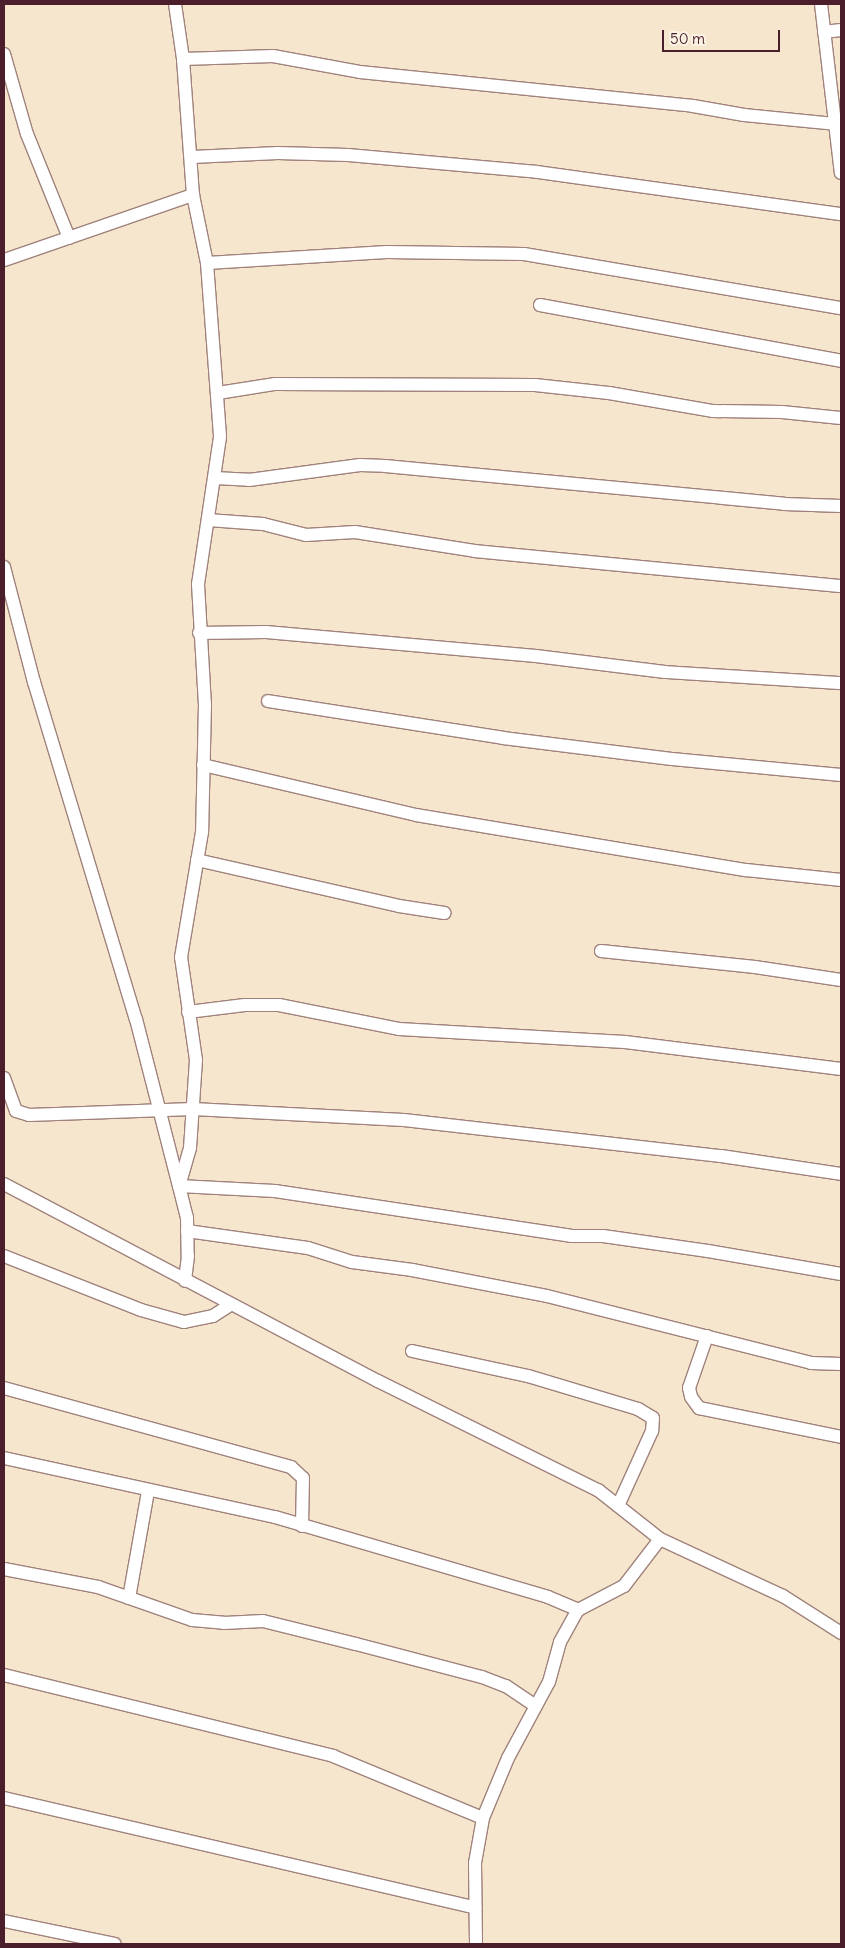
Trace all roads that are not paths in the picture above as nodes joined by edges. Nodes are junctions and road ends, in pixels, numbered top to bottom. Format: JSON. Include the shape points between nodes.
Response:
{"nodes":[{"id":1,"x":175,"y":4,"type":"edge"},
{"id":2,"x":821,"y":4,"type":"edge"},
{"id":3,"x":841,"y":30,"type":"edge"},
{"id":4,"x":824,"y":32,"type":"junction"},
{"id":5,"x":4,"y":54,"type":"edge"},
{"id":6,"x":184,"y":59,"type":"junction"},
{"id":7,"x":835,"y":124,"type":"junction"},
{"id":8,"x":192,"y":157,"type":"junction"},
{"id":9,"x":841,"y":173,"type":"edge"},
{"id":10,"x":193,"y":195,"type":"junction"},
{"id":11,"x":841,"y":214,"type":"edge"},
{"id":12,"x":69,"y":238,"type":"junction"},
{"id":13,"x":4,"y":260,"type":"edge"},
{"id":14,"x":207,"y":263,"type":"junction"},
{"id":15,"x":540,"y":305,"type":"dead end"},
{"id":16,"x":841,"y":308,"type":"edge"},
{"id":17,"x":841,"y":361,"type":"edge"},
{"id":18,"x":218,"y":393,"type":"junction"},
{"id":19,"x":841,"y":418,"type":"edge"},
{"id":20,"x":214,"y":478,"type":"junction"},
{"id":21,"x":841,"y":506,"type":"edge"},
{"id":22,"x":208,"y":520,"type":"junction"},
{"id":23,"x":4,"y":566,"type":"edge"},
{"id":24,"x":841,"y":586,"type":"edge"},
{"id":25,"x":199,"y":633,"type":"junction"},
{"id":26,"x":841,"y":683,"type":"edge"},
{"id":27,"x":268,"y":701,"type":"dead end"},
{"id":28,"x":203,"y":765,"type":"junction"},
{"id":29,"x":841,"y":775,"type":"edge"},
{"id":30,"x":197,"y":860,"type":"junction"},
{"id":31,"x":841,"y":880,"type":"edge"},
{"id":32,"x":444,"y":913,"type":"dead end"},
{"id":33,"x":601,"y":951,"type":"dead end"},
{"id":34,"x":841,"y":980,"type":"edge"},
{"id":35,"x":188,"y":1012,"type":"junction"},
{"id":36,"x":841,"y":1069,"type":"edge"},
{"id":37,"x":4,"y":1078,"type":"edge"},
{"id":38,"x":193,"y":1109,"type":"junction"},
{"id":39,"x":160,"y":1112,"type":"junction"},
{"id":40,"x":841,"y":1174,"type":"edge"},
{"id":41,"x":4,"y":1184,"type":"edge"},
{"id":42,"x":179,"y":1186,"type":"junction"},
{"id":43,"x":187,"y":1231,"type":"junction"},
{"id":44,"x":4,"y":1256,"type":"edge"},
{"id":45,"x":841,"y":1274,"type":"edge"},
{"id":46,"x":185,"y":1281,"type":"junction"},
{"id":47,"x":230,"y":1305,"type":"junction"},
{"id":48,"x":707,"y":1336,"type":"junction"},
{"id":49,"x":412,"y":1351,"type":"dead end"},
{"id":50,"x":841,"y":1364,"type":"edge"},
{"id":51,"x":4,"y":1388,"type":"edge"},
{"id":52,"x":841,"y":1437,"type":"edge"},
{"id":53,"x":4,"y":1458,"type":"edge"},
{"id":54,"x":148,"y":1491,"type":"junction"},
{"id":55,"x":618,"y":1506,"type":"junction"},
{"id":56,"x":302,"y":1526,"type":"junction"},
{"id":57,"x":660,"y":1539,"type":"junction"},
{"id":58,"x":4,"y":1569,"type":"edge"},
{"id":59,"x":129,"y":1598,"type":"junction"},
{"id":60,"x":578,"y":1610,"type":"junction"},
{"id":61,"x":841,"y":1633,"type":"edge"},
{"id":62,"x":4,"y":1675,"type":"edge"},
{"id":63,"x":534,"y":1706,"type":"junction"},
{"id":64,"x":4,"y":1798,"type":"edge"},
{"id":65,"x":483,"y":1818,"type":"junction"},
{"id":66,"x":475,"y":1908,"type":"junction"},
{"id":67,"x":4,"y":1921,"type":"edge"},
{"id":68,"x":115,"y":1944,"type":"edge"},
{"id":69,"x":476,"y":1944,"type":"edge"}],
"edges":[{"from":1,"to":6,"type":"street"},
{"from":2,"to":4,"type":"street"},
{"from":3,"to":4,"type":"street"},
{"from":4,"to":7,"type":"street"},
{"from":5,"to":12,"type":"street","via":[[27,134]]},
{"from":6,"to":7,"type":"street","via":[[273,56],[360,72]]},
{"from":6,"to":8,"type":"street"},
{"from":7,"to":9,"type":"street"},
{"from":8,"to":10,"type":"street"},
{"from":8,"to":11,"type":"street","via":[[278,153],[368,156],[537,172]]},
{"from":10,"to":12,"type":"street"},
{"from":10,"to":14,"type":"street"},
{"from":12,"to":13,"type":"street"},
{"from":14,"to":16,"type":"street","via":[[387,252],[524,254]]},
{"from":14,"to":18,"type":"street"},
{"from":15,"to":17,"type":"street"},
{"from":18,"to":19,"type":"street","via":[[275,384],[535,385],[714,410]]},
{"from":18,"to":20,"type":"street","via":[[220,437]]},
{"from":20,"to":21,"type":"street","via":[[249,480],[360,465],[385,466],[764,502]]},
{"from":20,"to":22,"type":"street"},
{"from":22,"to":24,"type":"street","via":[[263,524],[306,535],[355,532],[475,550],[765,576]]},
{"from":22,"to":25,"type":"street","via":[[198,584]]},
{"from":23,"to":39,"type":"street","via":[[34,682],[136,1019]]},
{"from":25,"to":26,"type":"street","via":[[266,632],[536,656],[674,673]]},
{"from":25,"to":28,"type":"street","via":[[205,704]]},
{"from":27,"to":29,"type":"street","via":[[672,760]]},
{"from":28,"to":30,"type":"street","via":[[202,832]]},
{"from":28,"to":31,"type":"street","via":[[416,815],[746,870]]},
{"from":30,"to":32,"type":"street","via":[[399,906]]},
{"from":30,"to":35,"type":"street","via":[[181,958]]},
{"from":33,"to":34,"type":"street","via":[[755,967]]},
{"from":35,"to":36,"type":"street","via":[[245,1005],[280,1005],[399,1029],[624,1042]]},
{"from":35,"to":38,"type":"street","via":[[196,1060]]},
{"from":37,"to":39,"type":"street","via":[[16,1111],[29,1115]]},
{"from":38,"to":39,"type":"street"},
{"from":38,"to":40,"type":"street","via":[[404,1120],[721,1156]]},
{"from":38,"to":42,"type":"street","via":[[190,1148]]},
{"from":39,"to":42,"type":"street"},
{"from":41,"to":46,"type":"street"},
{"from":42,"to":43,"type":"street"},
{"from":42,"to":45,"type":"street","via":[[284,1193],[571,1236],[603,1236],[708,1250]]},
{"from":43,"to":46,"type":"street"},
{"from":43,"to":48,"type":"street","via":[[308,1248],[352,1262],[547,1296]]},
{"from":44,"to":47,"type":"street","via":[[141,1310],[184,1322],[213,1316]]},
{"from":46,"to":47,"type":"street"},
{"from":47,"to":55,"type":"street","via":[[598,1490]]},
{"from":48,"to":50,"type":"street","via":[[811,1363]]},
{"from":48,"to":52,"type":"street","via":[[689,1388],[699,1408]]},
{"from":49,"to":55,"type":"street","via":[[528,1376],[638,1409],[653,1418],[652,1431]]},
{"from":51,"to":56,"type":"street","via":[[290,1467],[303,1478]]},
{"from":53,"to":54,"type":"street"},
{"from":54,"to":56,"type":"street"},
{"from":54,"to":59,"type":"street"},
{"from":55,"to":57,"type":"street"},
{"from":56,"to":60,"type":"street","via":[[539,1594]]},
{"from":57,"to":60,"type":"street","via":[[624,1586]]},
{"from":57,"to":61,"type":"street","via":[[783,1596]]},
{"from":58,"to":59,"type":"street","via":[[98,1587]]},
{"from":59,"to":63,"type":"street","via":[[192,1620],[224,1623],[263,1621],[482,1677],[506,1686]]},
{"from":60,"to":63,"type":"street","via":[[560,1642],[549,1682]]},
{"from":62,"to":65,"type":"street","via":[[333,1756]]},
{"from":63,"to":65,"type":"street"},
{"from":64,"to":66,"type":"street"},
{"from":65,"to":66,"type":"street","via":[[475,1863]]},
{"from":66,"to":69,"type":"street"},
{"from":67,"to":68,"type":"street"}]}
